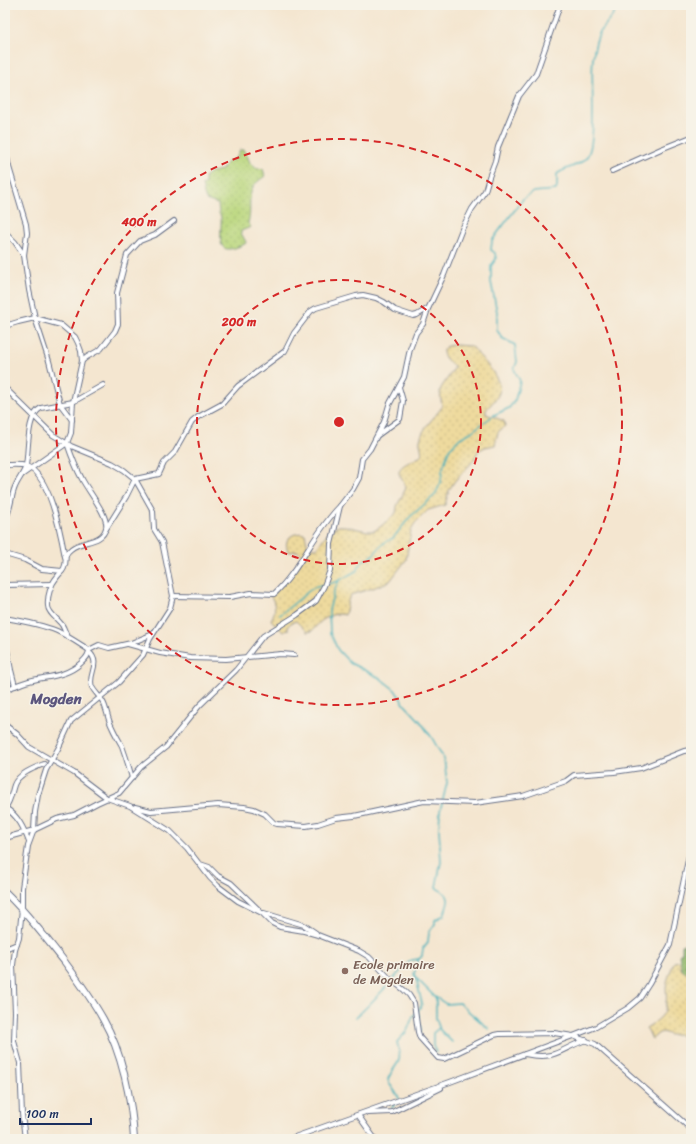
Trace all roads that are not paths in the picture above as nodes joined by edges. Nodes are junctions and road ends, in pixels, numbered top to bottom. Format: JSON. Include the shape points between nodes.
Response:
{"nodes":[{"id":1,"x":560,"y":5,"type":"edge"},
{"id":2,"x":691,"y":137,"type":"edge"},
{"id":3,"x":5,"y":149,"type":"edge"},
{"id":4,"x":612,"y":171,"type":"dead end"},
{"id":5,"x":174,"y":221,"type":"dead end"},
{"id":6,"x":5,"y":232,"type":"edge"},
{"id":7,"x":24,"y":255,"type":"junction"},
{"id":8,"x":428,"y":309,"type":"junction"},
{"id":9,"x":35,"y":318,"type":"junction"},
{"id":10,"x":5,"y":326,"type":"edge"},
{"id":11,"x":82,"y":361,"type":"junction"},
{"id":12,"x":103,"y":385,"type":"dead end"},
{"id":13,"x":398,"y":387,"type":"junction"},
{"id":14,"x":5,"y":388,"type":"edge"},
{"id":15,"x":73,"y":402,"type":"junction"},
{"id":16,"x":60,"y":404,"type":"junction"},
{"id":17,"x":33,"y":415,"type":"junction"},
{"id":18,"x":72,"y":420,"type":"junction"},
{"id":19,"x":376,"y":436,"type":"junction"},
{"id":20,"x":67,"y":443,"type":"junction"},
{"id":21,"x":5,"y":465,"type":"edge"},
{"id":22,"x":26,"y":466,"type":"junction"},
{"id":23,"x":31,"y":468,"type":"junction"},
{"id":24,"x":23,"y":474,"type":"junction"},
{"id":25,"x":135,"y":479,"type":"junction"},
{"id":26,"x":340,"y":506,"type":"junction"},
{"id":27,"x":5,"y":519,"type":"edge"},
{"id":28,"x":106,"y":529,"type":"junction"},
{"id":29,"x":5,"y":554,"type":"edge"},
{"id":30,"x":65,"y":557,"type":"junction"},
{"id":31,"x":62,"y":571,"type":"junction"},
{"id":32,"x":52,"y":584,"type":"junction"},
{"id":33,"x":5,"y":585,"type":"edge"},
{"id":34,"x":173,"y":596,"type":"junction"},
{"id":35,"x":5,"y":618,"type":"edge"},
{"id":36,"x":154,"y":633,"type":"junction"},
{"id":37,"x":67,"y":636,"type":"junction"},
{"id":38,"x":5,"y":640,"type":"edge"},
{"id":39,"x":128,"y":644,"type":"junction"},
{"id":40,"x":146,"y":648,"type":"junction"},
{"id":41,"x":89,"y":651,"type":"junction"},
{"id":42,"x":294,"y":654,"type":"dead end"},
{"id":43,"x":246,"y":656,"type":"junction"},
{"id":44,"x":15,"y":686,"type":"junction"},
{"id":45,"x":5,"y":690,"type":"edge"},
{"id":46,"x":101,"y":697,"type":"junction"},
{"id":47,"x":5,"y":725,"type":"edge"},
{"id":48,"x":691,"y":750,"type":"edge"},
{"id":49,"x":41,"y":755,"type":"junction"},
{"id":50,"x":52,"y":760,"type":"junction"},
{"id":51,"x":44,"y":764,"type":"junction"},
{"id":52,"x":46,"y":770,"type":"junction"},
{"id":53,"x":132,"y":778,"type":"junction"},
{"id":54,"x":107,"y":798,"type":"junction"},
{"id":55,"x":130,"y":806,"type":"junction"},
{"id":56,"x":5,"y":808,"type":"edge"},
{"id":57,"x":34,"y":830,"type":"junction"},
{"id":58,"x":26,"y":833,"type":"junction"},
{"id":59,"x":5,"y":838,"type":"edge"},
{"id":60,"x":30,"y":843,"type":"junction"},
{"id":61,"x":691,"y":846,"type":"edge"},
{"id":62,"x":199,"y":864,"type":"junction"},
{"id":63,"x":5,"y":892,"type":"edge"},
{"id":64,"x":22,"y":909,"type":"junction"},
{"id":65,"x":262,"y":913,"type":"junction"},
{"id":66,"x":318,"y":935,"type":"junction"},
{"id":67,"x":17,"y":944,"type":"junction"},
{"id":68,"x":5,"y":949,"type":"edge"},
{"id":69,"x":573,"y":1036,"type":"junction"},
{"id":70,"x":586,"y":1040,"type":"junction"},
{"id":71,"x":524,"y":1054,"type":"junction"},
{"id":72,"x":450,"y":1082,"type":"junction"},
{"id":73,"x":365,"y":1113,"type":"junction"},
{"id":74,"x":358,"y":1115,"type":"junction"},
{"id":75,"x":691,"y":1129,"type":"edge"},
{"id":76,"x":25,"y":1139,"type":"edge"},
{"id":77,"x":134,"y":1139,"type":"edge"},
{"id":78,"x":289,"y":1139,"type":"edge"},
{"id":79,"x":375,"y":1139,"type":"edge"}],
"edges":[{"from":1,"to":8,"type":"street","via":[[536,74],[519,96],[498,147],[485,191],[462,229]]},
{"from":2,"to":4,"type":"street"},
{"from":3,"to":7,"type":"street","via":[[27,228]]},
{"from":5,"to":11,"type":"street","via":[[155,235],[140,241],[127,255],[117,293],[118,324],[101,348]]},
{"from":6,"to":7,"type":"street"},
{"from":7,"to":9,"type":"street"},
{"from":8,"to":13,"type":"street","via":[[416,333],[404,377]]},
{"from":8,"to":25,"type":"street","via":[[413,316],[395,310],[376,298],[364,296],[316,308],[294,333],[285,351],[238,386],[222,404],[192,422],[159,474]]},
{"from":9,"to":10,"type":"street"},
{"from":9,"to":11,"type":"street","via":[[65,327],[75,337]]},
{"from":9,"to":16,"type":"street"},
{"from":11,"to":15,"type":"street"},
{"from":12,"to":15,"type":"street"},
{"from":13,"to":19,"type":"street"},
{"from":13,"to":19,"type":"street","via":[[403,401],[400,418]]},
{"from":14,"to":17,"type":"street"},
{"from":15,"to":16,"type":"street"},
{"from":15,"to":18,"type":"street"},
{"from":16,"to":17,"type":"street","via":[[41,408]]},
{"from":16,"to":18,"type":"street"},
{"from":17,"to":20,"type":"street","via":[[53,435]]},
{"from":17,"to":22,"type":"street"},
{"from":18,"to":20,"type":"street"},
{"from":19,"to":26,"type":"street","via":[[362,459],[354,489]]},
{"from":20,"to":23,"type":"street"},
{"from":20,"to":25,"type":"street","via":[[112,463]]},
{"from":20,"to":28,"type":"street","via":[[82,479],[104,516]]},
{"from":21,"to":22,"type":"street"},
{"from":22,"to":23,"type":"street"},
{"from":22,"to":24,"type":"street"},
{"from":23,"to":24,"type":"street"},
{"from":23,"to":30,"type":"street","via":[[47,487],[59,522]]},
{"from":24,"to":27,"type":"street","via":[[14,488],[12,504]]},
{"from":25,"to":28,"type":"street"},
{"from":25,"to":34,"type":"street","via":[[153,511],[154,530],[162,542]]},
{"from":26,"to":34,"type":"street","via":[[274,594],[251,593],[230,597]]},
{"from":26,"to":43,"type":"street","via":[[331,544],[330,570],[316,601],[263,636]]},
{"from":28,"to":30,"type":"street","via":[[97,539],[72,547]]},
{"from":29,"to":31,"type":"street","via":[[42,569]]},
{"from":30,"to":31,"type":"street"},
{"from":31,"to":32,"type":"street"},
{"from":32,"to":33,"type":"street"},
{"from":32,"to":37,"type":"street","via":[[48,609]]},
{"from":34,"to":36,"type":"street","via":[[170,608]]},
{"from":35,"to":37,"type":"street","via":[[44,626]]},
{"from":36,"to":39,"type":"street"},
{"from":36,"to":40,"type":"street"},
{"from":37,"to":41,"type":"street"},
{"from":38,"to":44,"type":"street"},
{"from":39,"to":40,"type":"street"},
{"from":39,"to":41,"type":"street","via":[[109,648],[99,645]]},
{"from":40,"to":43,"type":"street","via":[[190,658],[226,659]]},
{"from":40,"to":46,"type":"street","via":[[119,682]]},
{"from":41,"to":44,"type":"street","via":[[85,659],[68,673]]},
{"from":41,"to":46,"type":"street","via":[[95,665],[90,682]]},
{"from":42,"to":43,"type":"street"},
{"from":43,"to":53,"type":"street","via":[[236,670],[199,706],[166,747],[141,767]]},
{"from":44,"to":45,"type":"street"},
{"from":46,"to":50,"type":"street","via":[[70,721]]},
{"from":46,"to":53,"type":"street","via":[[111,727],[127,759]]},
{"from":47,"to":49,"type":"street"},
{"from":48,"to":55,"type":"street","via":[[641,768],[574,775],[566,781],[523,796],[475,802],[424,801],[306,826],[277,824],[265,814],[244,807],[218,805],[151,811]]},
{"from":49,"to":50,"type":"street"},
{"from":49,"to":51,"type":"street"},
{"from":50,"to":52,"type":"street"},
{"from":50,"to":54,"type":"street"},
{"from":51,"to":52,"type":"street"},
{"from":51,"to":56,"type":"street","via":[[17,779]]},
{"from":52,"to":57,"type":"street","via":[[38,795]]},
{"from":53,"to":54,"type":"street","via":[[119,793]]},
{"from":54,"to":55,"type":"street"},
{"from":54,"to":57,"type":"street","via":[[74,815],[57,819]]},
{"from":55,"to":62,"type":"street","via":[[170,831]]},
{"from":56,"to":58,"type":"street","via":[[13,812]]},
{"from":57,"to":58,"type":"street"},
{"from":57,"to":60,"type":"street"},
{"from":58,"to":59,"type":"street"},
{"from":58,"to":60,"type":"street"},
{"from":60,"to":64,"type":"street","via":[[22,888]]},
{"from":61,"to":69,"type":"street","via":[[670,945],[650,984],[640,998],[628,1008],[596,1027]]},
{"from":62,"to":65,"type":"street","via":[[218,886]]},
{"from":62,"to":65,"type":"street","via":[[209,867],[231,883]]},
{"from":63,"to":64,"type":"street"},
{"from":64,"to":67,"type":"street"},
{"from":64,"to":77,"type":"street","via":[[75,976],[107,1027],[125,1080],[132,1112]]},
{"from":65,"to":66,"type":"street","via":[[304,925]]},
{"from":65,"to":66,"type":"street","via":[[280,928]]},
{"from":66,"to":69,"type":"street","via":[[369,957],[404,990],[414,1003],[420,1038],[438,1058],[444,1059],[499,1034],[542,1033]]},
{"from":67,"to":68,"type":"street"},
{"from":67,"to":76,"type":"street","via":[[13,965],[14,1041],[20,1063]]},
{"from":69,"to":70,"type":"street"},
{"from":69,"to":71,"type":"street"},
{"from":70,"to":71,"type":"street","via":[[554,1055]]},
{"from":70,"to":75,"type":"street","via":[[596,1044]]},
{"from":71,"to":72,"type":"street"},
{"from":72,"to":73,"type":"street"},
{"from":72,"to":73,"type":"street","via":[[432,1094],[392,1112]]},
{"from":73,"to":74,"type":"street"},
{"from":74,"to":78,"type":"street"},
{"from":74,"to":79,"type":"street"}]}
